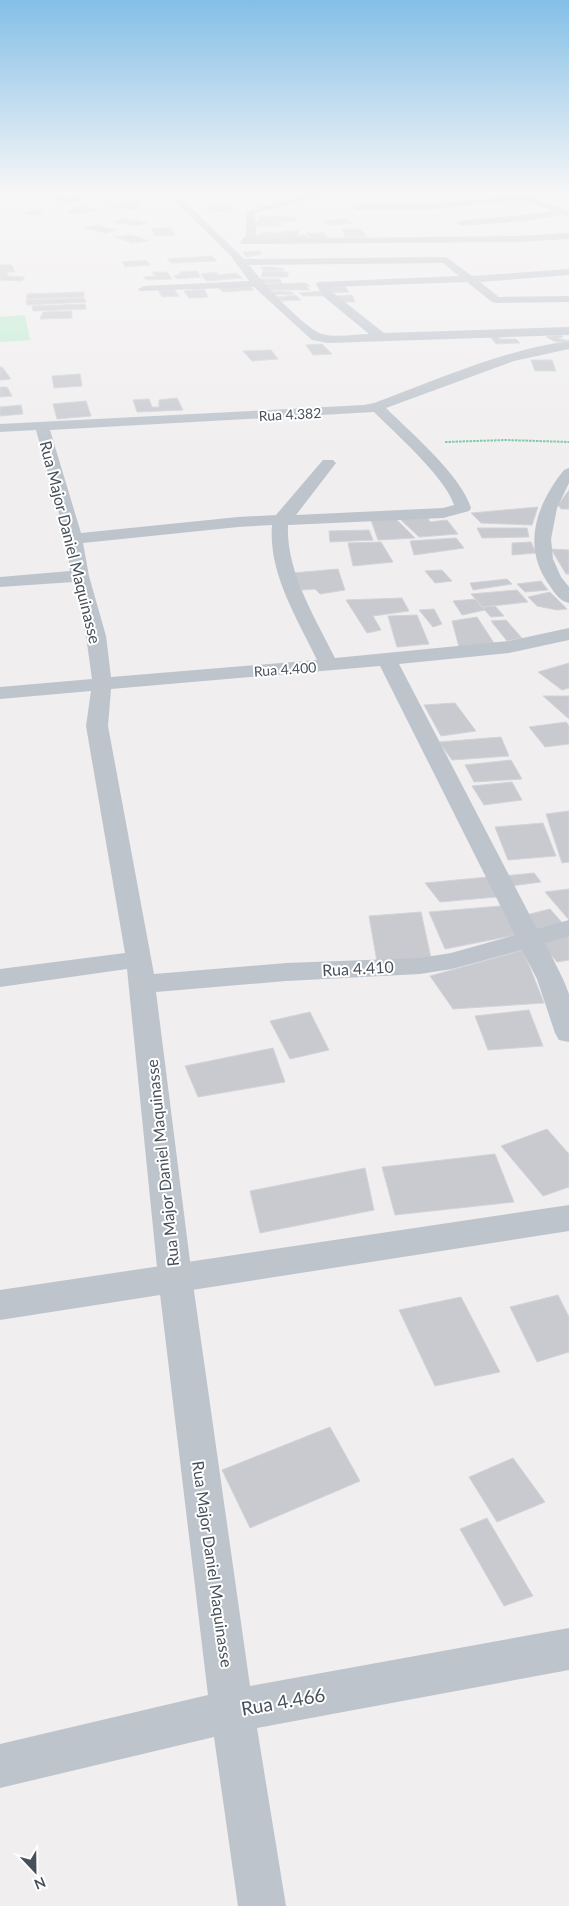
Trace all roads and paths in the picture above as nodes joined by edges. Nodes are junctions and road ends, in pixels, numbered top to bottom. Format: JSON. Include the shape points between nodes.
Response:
{"nodes":[{"id":1,"x":382,"y":282,"type":"edge"},
{"id":2,"x":472,"y":282,"type":"edge"},
{"id":3,"x":257,"y":284,"type":"joint"},
{"id":4,"x":144,"y":289,"type":"dead end"},
{"id":5,"x":569,"y":299,"type":"edge"},
{"id":6,"x":569,"y":332,"type":"edge"},
{"id":7,"x":382,"y":338,"type":"junction"},
{"id":8,"x":569,"y":345,"type":"edge"},
{"id":9,"x":378,"y":407,"type":"junction"},
{"id":10,"x":42,"y":426,"type":"junction"},
{"id":11,"x":0,"y":428,"type":"edge"},
{"id":12,"x":569,"y":442,"type":"edge"},
{"id":13,"x":412,"y":443,"type":"junction"},
{"id":14,"x":328,"y":463,"type":"dead end"},
{"id":15,"x":569,"y":473,"type":"edge"},
{"id":16,"x":280,"y":520,"type":"junction"},
{"id":17,"x":74,"y":539,"type":"junction"},
{"id":18,"x":80,"y":576,"type":"junction"},
{"id":19,"x":0,"y":582,"type":"edge"},
{"id":20,"x":569,"y":598,"type":"edge"},
{"id":21,"x":569,"y":634,"type":"edge"},
{"id":22,"x":386,"y":659,"type":"junction"},
{"id":23,"x":329,"y":666,"type":"junction"},
{"id":24,"x":102,"y":682,"type":"junction"},
{"id":25,"x":0,"y":693,"type":"edge"},
{"id":26,"x":569,"y":928,"type":"edge"},
{"id":27,"x":528,"y":939,"type":"junction"},
{"id":28,"x":140,"y":971,"type":"junction"},
{"id":29,"x":0,"y":978,"type":"edge"},
{"id":30,"x":569,"y":1033,"type":"edge"},
{"id":31,"x":569,"y":1218,"type":"edge"},
{"id":32,"x":175,"y":1277,"type":"junction"},
{"id":33,"x":0,"y":1305,"type":"edge"},
{"id":34,"x":569,"y":1649,"type":"edge"},
{"id":35,"x":232,"y":1711,"type":"junction"},
{"id":36,"x":0,"y":1766,"type":"edge"},
{"id":37,"x":262,"y":1906,"type":"edge"}],
"edges":[{"from":1,"to":7,"type":"street","via":[[322,284],[327,294]]},
{"from":2,"to":5,"type":"street","via":[[499,301]]},
{"from":3,"to":4,"type":"street"},
{"from":3,"to":7,"type":"street","via":[[316,337]]},
{"from":6,"to":7,"type":"street"},
{"from":8,"to":9,"type":"street","name":"Rua 4.382","via":[[510,358]]},
{"from":9,"to":10,"type":"street","name":"Rua 4.382"},
{"from":9,"to":13,"type":"street"},
{"from":10,"to":11,"type":"street","name":"Rua 4.382"},
{"from":10,"to":17,"type":"street","name":"Rua Major Daniel Maquinasse"},
{"from":12,"to":13,"type":"path"},
{"from":13,"to":16,"type":"street","via":[[459,494],[463,508],[443,512]]},
{"from":14,"to":16,"type":"street"},
{"from":15,"to":20,"type":"street","via":[[556,488],[541,534],[545,564]]},
{"from":16,"to":17,"type":"street"},
{"from":16,"to":23,"type":"street","via":[[278,534],[287,574]]},
{"from":17,"to":18,"type":"street","name":"Rua Major Daniel Maquinasse"},
{"from":18,"to":19,"type":"street"},
{"from":18,"to":24,"type":"street","name":"Rua Major Daniel Maquinasse","via":[[96,636]]},
{"from":21,"to":22,"type":"street","name":"Rua 4.400","via":[[509,647]]},
{"from":22,"to":23,"type":"street","name":"Rua 4.400"},
{"from":22,"to":27,"type":"street"},
{"from":23,"to":24,"type":"street","name":"Rua 4.400"},
{"from":24,"to":25,"type":"street","name":"Rua 4.400"},
{"from":24,"to":28,"type":"street","name":"Rua Major Daniel Maquinasse","via":[[97,726]]},
{"from":26,"to":27,"type":"street","name":"Rua 4.410"},
{"from":27,"to":28,"type":"street","name":"Rua 4.410","via":[[452,961],[420,966],[286,972]]},
{"from":27,"to":30,"type":"street","via":[[550,980]]},
{"from":28,"to":29,"type":"street","name":"Rua 4.410"},
{"from":28,"to":32,"type":"street","name":"Rua Major Daniel Maquinasse"},
{"from":31,"to":32,"type":"street"},
{"from":32,"to":33,"type":"street"},
{"from":32,"to":35,"type":"street","name":"Rua Major Daniel Maquinasse"},
{"from":34,"to":35,"type":"street","name":"Rua 4.466"},
{"from":35,"to":36,"type":"street","name":"Rua 4.466"},
{"from":35,"to":37,"type":"street","name":"Rua Major Daniel Maquinasse"}]}
